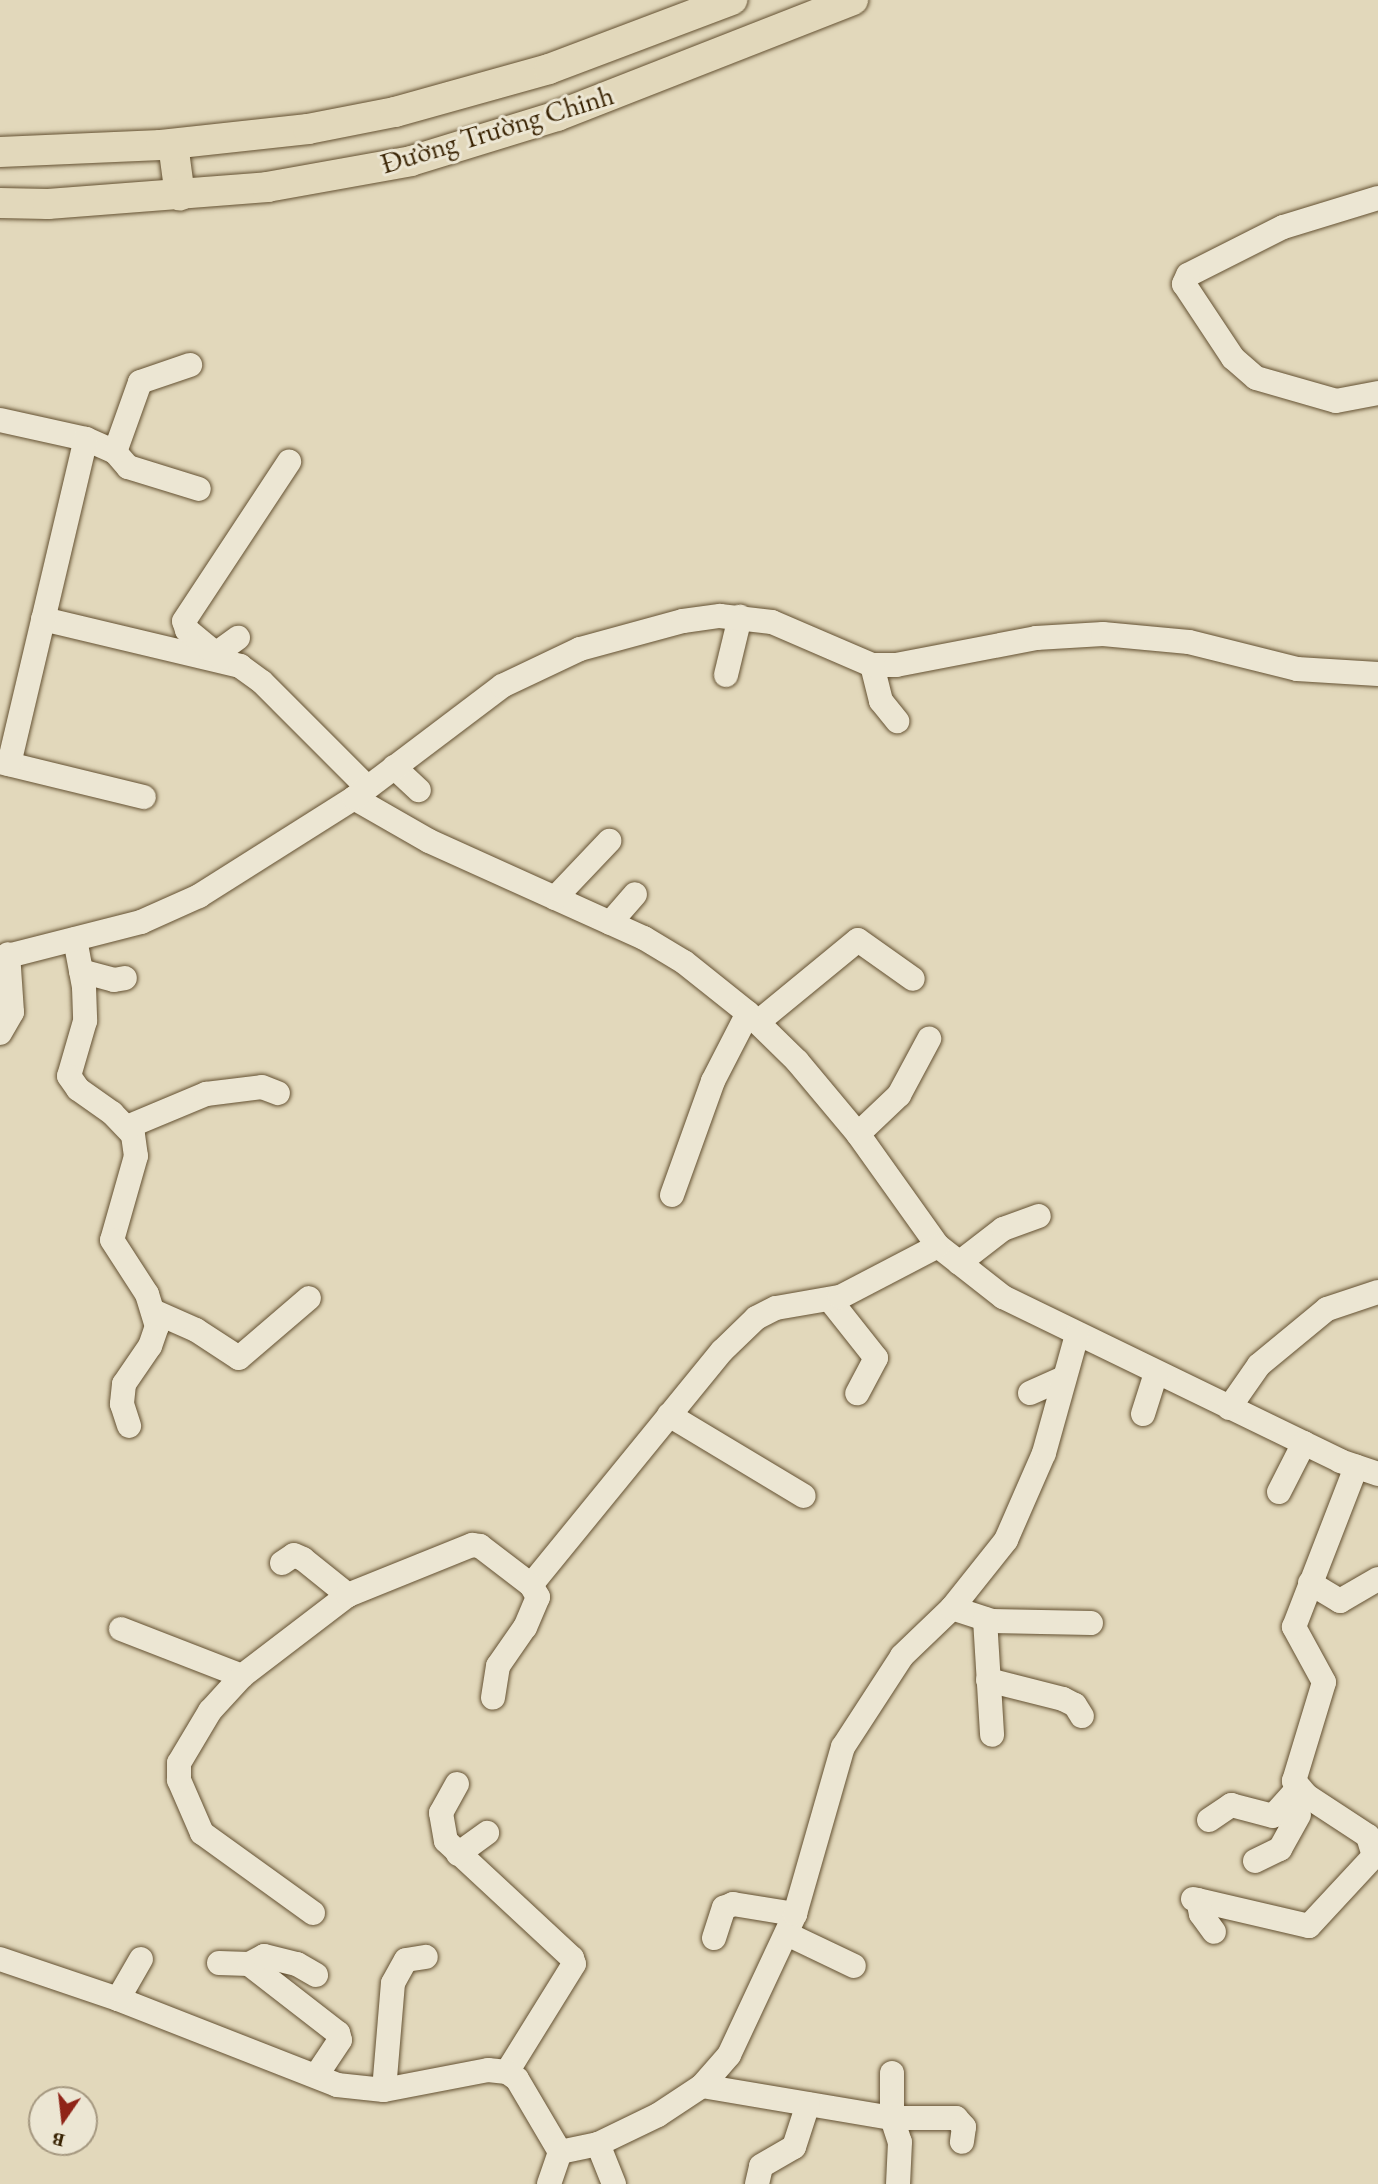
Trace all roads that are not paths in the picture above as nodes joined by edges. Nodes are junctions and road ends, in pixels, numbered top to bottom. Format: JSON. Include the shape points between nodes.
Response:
{"nodes":[{"id":1,"x":732,"y":0,"type":"edge"},
{"id":2,"x":853,"y":0,"type":"edge"},
{"id":3,"x":173,"y":144,"type":"junction"},
{"id":4,"x":0,"y":152,"type":"edge"},
{"id":5,"x":180,"y":196,"type":"junction"},
{"id":6,"x":1378,"y":198,"type":"edge"},
{"id":7,"x":0,"y":203,"type":"edge"},
{"id":8,"x":190,"y":365,"type":"dead end"},
{"id":9,"x":1378,"y":393,"type":"edge"},
{"id":10,"x":0,"y":420,"type":"edge"},
{"id":11,"x":86,"y":439,"type":"junction"},
{"id":12,"x":115,"y":452,"type":"junction"},
{"id":13,"x":289,"y":462,"type":"dead end"},
{"id":14,"x":200,"y":489,"type":"dead end"},
{"id":15,"x":740,"y":617,"type":"junction"},
{"id":16,"x":43,"y":619,"type":"junction"},
{"id":17,"x":238,"y":638,"type":"dead end"},
{"id":18,"x":220,"y":657,"type":"junction"},
{"id":19,"x":872,"y":665,"type":"junction"},
{"id":20,"x":1378,"y":674,"type":"edge"},
{"id":21,"x":726,"y":675,"type":"dead end"},
{"id":22,"x":897,"y":722,"type":"dead end"},
{"id":23,"x":5,"y":763,"type":"edge"},
{"id":24,"x":394,"y":767,"type":"junction"},
{"id":25,"x":419,"y":790,"type":"dead end"},
{"id":26,"x":360,"y":792,"type":"junction"},
{"id":27,"x":144,"y":797,"type":"dead end"},
{"id":28,"x":609,"y":841,"type":"dead end"},
{"id":29,"x":635,"y":894,"type":"dead end"},
{"id":30,"x":555,"y":898,"type":"junction"},
{"id":31,"x":610,"y":923,"type":"junction"},
{"id":32,"x":75,"y":939,"type":"junction"},
{"id":33,"x":4,"y":956,"type":"edge"},
{"id":34,"x":81,"y":971,"type":"junction"},
{"id":35,"x":125,"y":978,"type":"dead end"},
{"id":36,"x":913,"y":979,"type":"dead end"},
{"id":37,"x":753,"y":1018,"type":"junction"},
{"id":38,"x":0,"y":1033,"type":"edge"},
{"id":39,"x":929,"y":1039,"type":"dead end"},
{"id":40,"x":278,"y":1093,"type":"dead end"},
{"id":41,"x":127,"y":1127,"type":"junction"},
{"id":42,"x":858,"y":1134,"type":"junction"},
{"id":43,"x":672,"y":1195,"type":"dead end"},
{"id":44,"x":1039,"y":1216,"type":"dead end"},
{"id":45,"x":938,"y":1246,"type":"junction"},
{"id":46,"x":959,"y":1263,"type":"junction"},
{"id":47,"x":1378,"y":1292,"type":"edge"},
{"id":48,"x":309,"y":1298,"type":"dead end"},
{"id":49,"x":830,"y":1300,"type":"junction"},
{"id":50,"x":153,"y":1311,"type":"junction"},
{"id":51,"x":1077,"y":1335,"type":"junction"},
{"id":52,"x":1156,"y":1373,"type":"junction"},
{"id":53,"x":1062,"y":1379,"type":"junction"},
{"id":54,"x":857,"y":1393,"type":"dead end"},
{"id":55,"x":1030,"y":1393,"type":"dead end"},
{"id":56,"x":1229,"y":1408,"type":"junction"},
{"id":57,"x":1143,"y":1414,"type":"dead end"},
{"id":58,"x":670,"y":1415,"type":"junction"},
{"id":59,"x":129,"y":1426,"type":"dead end"},
{"id":60,"x":1304,"y":1443,"type":"junction"},
{"id":61,"x":1367,"y":1470,"type":"edge"},
{"id":62,"x":1279,"y":1492,"type":"dead end"},
{"id":63,"x":804,"y":1496,"type":"dead end"},
{"id":64,"x":282,"y":1563,"type":"dead end"},
{"id":65,"x":1378,"y":1579,"type":"edge"},
{"id":66,"x":1310,"y":1583,"type":"junction"},
{"id":67,"x":531,"y":1585,"type":"junction"},
{"id":68,"x":348,"y":1595,"type":"junction"},
{"id":69,"x":952,"y":1608,"type":"junction"},
{"id":70,"x":985,"y":1619,"type":"junction"},
{"id":71,"x":1091,"y":1623,"type":"dead end"},
{"id":72,"x":121,"y":1629,"type":"dead end"},
{"id":73,"x":242,"y":1676,"type":"junction"},
{"id":74,"x":988,"y":1680,"type":"junction"},
{"id":75,"x":493,"y":1698,"type":"dead end"},
{"id":76,"x":1082,"y":1716,"type":"dead end"},
{"id":77,"x":992,"y":1735,"type":"dead end"},
{"id":78,"x":457,"y":1784,"type":"dead end"},
{"id":79,"x":1302,"y":1801,"type":"junction"},
{"id":80,"x":1209,"y":1820,"type":"dead end"},
{"id":81,"x":487,"y":1833,"type":"dead end"},
{"id":82,"x":458,"y":1854,"type":"junction"},
{"id":83,"x":1255,"y":1861,"type":"dead end"},
{"id":84,"x":313,"y":1913,"type":"dead end"},
{"id":85,"x":791,"y":1924,"type":"junction"},
{"id":86,"x":1214,"y":1932,"type":"dead end"},
{"id":87,"x":714,"y":1938,"type":"dead end"},
{"id":88,"x":426,"y":1957,"type":"dead end"},
{"id":89,"x":0,"y":1959,"type":"edge"},
{"id":90,"x":141,"y":1959,"type":"dead end"},
{"id":91,"x":219,"y":1963,"type":"dead end"},
{"id":92,"x":249,"y":1964,"type":"junction"},
{"id":93,"x":854,"y":1966,"type":"dead end"},
{"id":94,"x":316,"y":1975,"type":"dead end"},
{"id":95,"x":118,"y":1998,"type":"junction"},
{"id":96,"x":508,"y":2072,"type":"junction"},
{"id":97,"x":892,"y":2073,"type":"dead end"},
{"id":98,"x":316,"y":2076,"type":"junction"},
{"id":99,"x":702,"y":2085,"type":"junction"},
{"id":100,"x":384,"y":2090,"type":"junction"},
{"id":101,"x":808,"y":2104,"type":"junction"},
{"id":102,"x":892,"y":2118,"type":"junction"},
{"id":103,"x":962,"y":2142,"type":"dead end"},
{"id":104,"x":598,"y":2144,"type":"junction"},
{"id":105,"x":560,"y":2152,"type":"junction"},
{"id":106,"x":549,"y":2184,"type":"edge"},
{"id":107,"x":614,"y":2184,"type":"edge"},
{"id":108,"x":757,"y":2184,"type":"edge"},
{"id":109,"x":898,"y":2184,"type":"edge"}],
"edges":[{"from":1,"to":3,"type":"main road","name":"Đường Trường Chinh","via":[[549,69],[395,112],[308,129]]},
{"from":2,"to":5,"type":"main road","name":"Đường Trường Chinh","via":[[557,116],[411,161],[267,187]]},
{"from":3,"to":4,"type":"main road","name":"Đường Trường Chinh"},
{"from":3,"to":5,"type":"main road"},
{"from":5,"to":7,"type":"main road","name":"Đường Trường Chinh"},
{"from":6,"to":9,"type":"street","via":[[1283,228],[1188,275],[1184,284],[1233,358],[1256,378],[1336,401]]},
{"from":8,"to":12,"type":"street","via":[[140,383]]},
{"from":10,"to":11,"type":"street"},
{"from":11,"to":12,"type":"street"},
{"from":11,"to":16,"type":"street"},
{"from":12,"to":14,"type":"street","via":[[128,467]]},
{"from":13,"to":18,"type":"street","via":[[184,621],[187,631]]},
{"from":15,"to":19,"type":"street","via":[[772,622]]},
{"from":15,"to":21,"type":"street"},
{"from":15,"to":24,"type":"street","via":[[683,621],[541,664],[461,712]]},
{"from":16,"to":18,"type":"street"},
{"from":16,"to":23,"type":"street"},
{"from":17,"to":18,"type":"street"},
{"from":18,"to":26,"type":"street","via":[[262,682]]},
{"from":19,"to":20,"type":"street","via":[[896,665],[1036,638],[1103,634],[1189,642],[1297,669]]},
{"from":19,"to":22,"type":"street","via":[[881,701]]},
{"from":23,"to":27,"type":"street"},
{"from":24,"to":25,"type":"street"},
{"from":24,"to":26,"type":"street"},
{"from":26,"to":30,"type":"street","via":[[429,841]]},
{"from":26,"to":32,"type":"street","via":[[199,896],[141,922]]},
{"from":28,"to":30,"type":"street"},
{"from":29,"to":31,"type":"street"},
{"from":30,"to":31,"type":"street"},
{"from":31,"to":37,"type":"street","via":[[684,962]]},
{"from":32,"to":33,"type":"street"},
{"from":32,"to":34,"type":"street"},
{"from":33,"to":38,"type":"street","via":[[12,1012]]},
{"from":34,"to":35,"type":"street","via":[[114,980]]},
{"from":34,"to":41,"type":"street","via":[[84,1028],[69,1076],[78,1089]]},
{"from":36,"to":37,"type":"street","via":[[858,940]]},
{"from":37,"to":42,"type":"street"},
{"from":37,"to":43,"type":"street","via":[[713,1081]]},
{"from":39,"to":42,"type":"street","via":[[899,1096]]},
{"from":40,"to":41,"type":"street","via":[[262,1087],[206,1094]]},
{"from":41,"to":50,"type":"street","via":[[136,1156],[112,1240]]},
{"from":42,"to":45,"type":"street"},
{"from":44,"to":46,"type":"street","via":[[1003,1229]]},
{"from":45,"to":46,"type":"street"},
{"from":45,"to":49,"type":"street"},
{"from":46,"to":51,"type":"street","via":[[1003,1297]]},
{"from":47,"to":56,"type":"street","via":[[1327,1309],[1259,1366]]},
{"from":48,"to":50,"type":"street","via":[[239,1358],[196,1330]]},
{"from":49,"to":54,"type":"street","via":[[876,1358]]},
{"from":49,"to":58,"type":"street","via":[[776,1308],[756,1318]]},
{"from":50,"to":59,"type":"street","via":[[156,1334],[124,1384],[122,1404]]},
{"from":51,"to":52,"type":"street"},
{"from":51,"to":53,"type":"street"},
{"from":52,"to":56,"type":"street"},
{"from":52,"to":57,"type":"street"},
{"from":53,"to":55,"type":"street"},
{"from":53,"to":69,"type":"street","via":[[1044,1453],[1011,1530]]},
{"from":56,"to":60,"type":"street"},
{"from":58,"to":63,"type":"street"},
{"from":58,"to":67,"type":"street"},
{"from":60,"to":61,"type":"street"},
{"from":60,"to":62,"type":"street"},
{"from":61,"to":66,"type":"street"},
{"from":64,"to":68,"type":"street","via":[[293,1555],[303,1559]]},
{"from":65,"to":66,"type":"street","via":[[1340,1601]]},
{"from":66,"to":79,"type":"street","via":[[1294,1632],[1316,1661],[1324,1682],[1295,1772]]},
{"from":67,"to":68,"type":"street","via":[[480,1546],[472,1545]]},
{"from":67,"to":75,"type":"street","via":[[538,1603],[498,1665]]},
{"from":68,"to":73,"type":"street"},
{"from":69,"to":70,"type":"street"},
{"from":69,"to":85,"type":"street","via":[[902,1656],[854,1725],[835,1768]]},
{"from":70,"to":71,"type":"street"},
{"from":70,"to":74,"type":"street"},
{"from":72,"to":73,"type":"street"},
{"from":73,"to":84,"type":"street","via":[[186,1747],[179,1780],[202,1833]]},
{"from":74,"to":76,"type":"street","via":[[1063,1699],[1075,1704]]},
{"from":74,"to":77,"type":"street"},
{"from":78,"to":82,"type":"street","via":[[441,1813],[446,1841]]},
{"from":79,"to":80,"type":"street","via":[[1273,1816],[1231,1805]]},
{"from":79,"to":83,"type":"street","via":[[1280,1849]]},
{"from":79,"to":86,"type":"street","via":[[1368,1836],[1374,1856],[1370,1865],[1338,1891],[1317,1920],[1299,1925],[1196,1899]]},
{"from":81,"to":82,"type":"street"},
{"from":82,"to":96,"type":"street","via":[[574,1964]]},
{"from":85,"to":87,"type":"street","via":[[733,1904],[724,1908]]},
{"from":85,"to":93,"type":"street"},
{"from":85,"to":99,"type":"street","via":[[729,2055]]},
{"from":88,"to":100,"type":"street","via":[[406,1961],[395,1976]]},
{"from":89,"to":95,"type":"street"},
{"from":90,"to":95,"type":"street"},
{"from":91,"to":92,"type":"street"},
{"from":92,"to":94,"type":"street","via":[[264,1956],[298,1964]]},
{"from":92,"to":98,"type":"street","via":[[338,2033],[340,2040]]},
{"from":95,"to":98,"type":"street"},
{"from":96,"to":100,"type":"street","via":[[488,2070]]},
{"from":96,"to":105,"type":"street","via":[[517,2079]]},
{"from":97,"to":102,"type":"street"},
{"from":98,"to":100,"type":"street","via":[[337,2085]]},
{"from":99,"to":101,"type":"street"},
{"from":99,"to":104,"type":"street","via":[[658,2115]]},
{"from":101,"to":102,"type":"street"},
{"from":101,"to":108,"type":"street","via":[[794,2147],[761,2166]]},
{"from":102,"to":103,"type":"street","via":[[956,2118],[964,2127]]},
{"from":102,"to":109,"type":"street","via":[[900,2143]]},
{"from":104,"to":105,"type":"street"},
{"from":104,"to":107,"type":"street"},
{"from":105,"to":106,"type":"street"}]}
